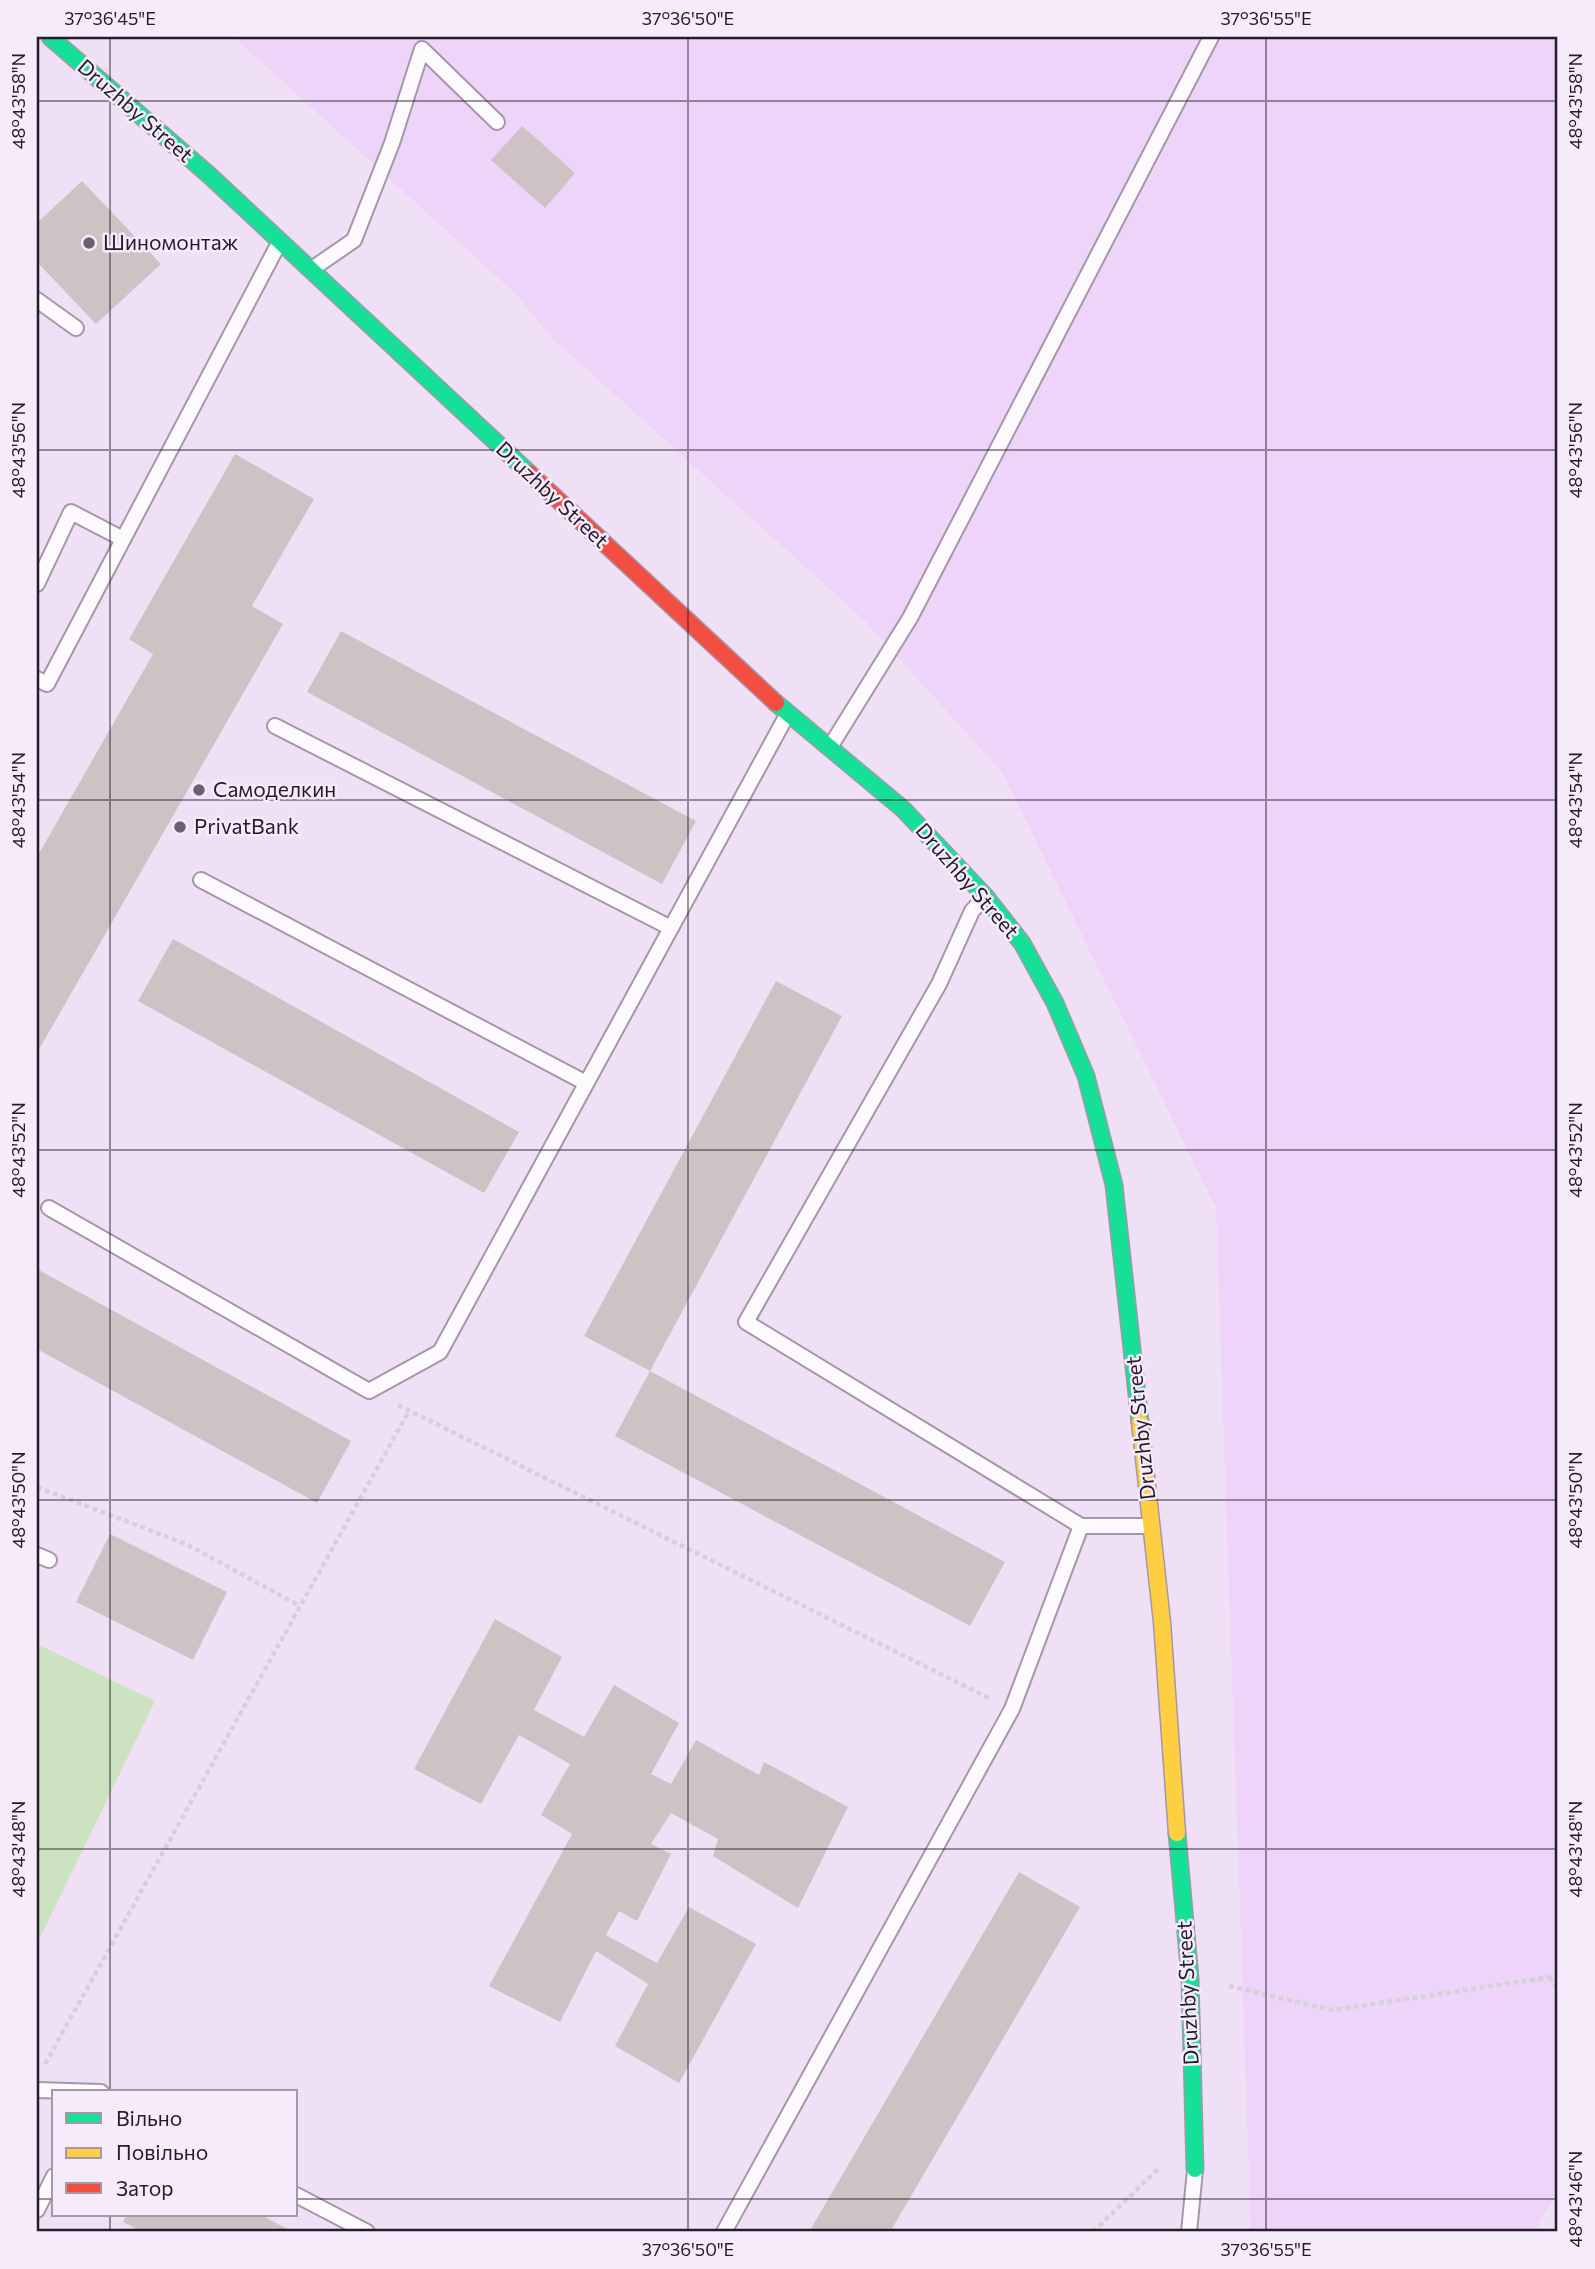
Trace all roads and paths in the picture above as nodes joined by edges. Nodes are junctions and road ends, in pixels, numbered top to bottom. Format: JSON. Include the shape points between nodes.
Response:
{"nodes":[{"id":1,"x":50,"y":37,"type":"edge"},
{"id":2,"x":1211,"y":37,"type":"edge"},
{"id":3,"x":497,"y":122,"type":"dead end"},
{"id":4,"x":281,"y":241,"type":"junction"},
{"id":5,"x":311,"y":269,"type":"junction"},
{"id":6,"x":37,"y":300,"type":"edge"},
{"id":7,"x":76,"y":328,"type":"dead end"},
{"id":8,"x":124,"y":539,"type":"junction"},
{"id":9,"x":37,"y":584,"type":"edge"},
{"id":10,"x":37,"y":679,"type":"edge"},
{"id":11,"x":787,"y":714,"type":"junction"},
{"id":12,"x":275,"y":726,"type":"dead end"},
{"id":13,"x":829,"y":748,"type":"junction"},
{"id":14,"x":201,"y":880,"type":"dead end"},
{"id":15,"x":985,"y":896,"type":"junction"},
{"id":16,"x":671,"y":928,"type":"junction"},
{"id":17,"x":586,"y":1083,"type":"junction"},
{"id":18,"x":49,"y":1208,"type":"dead end"},
{"id":19,"x":369,"y":1391,"type":"junction"},
{"id":20,"x":409,"y":1411,"type":"junction"},
{"id":21,"x":37,"y":1487,"type":"edge"},
{"id":22,"x":1081,"y":1526,"type":"junction"},
{"id":23,"x":1152,"y":1526,"type":"junction"},
{"id":24,"x":300,"y":1606,"type":"junction"},
{"id":25,"x":1013,"y":1709,"type":"junction"},
{"id":26,"x":1558,"y":1976,"type":"edge"},
{"id":27,"x":1550,"y":1977,"type":"junction"},
{"id":28,"x":1190,"y":1978,"type":"junction"},
{"id":29,"x":1558,"y":1991,"type":"edge"},
{"id":30,"x":44,"y":2067,"type":"dead end"},
{"id":31,"x":1194,"y":2134,"type":"junction"},
{"id":32,"x":1195,"y":2169,"type":"joint"},
{"id":33,"x":52,"y":2180,"type":"edge"},
{"id":34,"x":298,"y":2196,"type":"edge"},
{"id":35,"x":37,"y":2210,"type":"edge"},
{"id":36,"x":367,"y":2232,"type":"edge"},
{"id":37,"x":724,"y":2232,"type":"edge"},
{"id":38,"x":1093,"y":2232,"type":"edge"},
{"id":39,"x":1188,"y":2232,"type":"edge"}],
"edges":[{"from":1,"to":4,"type":"street","name":"Druzhby Street"},
{"from":2,"to":13,"type":"lane","via":[[910,618]]},
{"from":3,"to":5,"type":"lane","via":[[422,49],[392,144],[354,240]]},
{"from":4,"to":5,"type":"street","name":"Druzhby Street"},
{"from":4,"to":8,"type":"lane"},
{"from":5,"to":11,"type":"street","name":"Druzhby Street"},
{"from":6,"to":7,"type":"lane"},
{"from":8,"to":9,"type":"lane","via":[[71,512]]},
{"from":8,"to":10,"type":"lane","via":[[47,684]]},
{"from":11,"to":13,"type":"street","name":"Druzhby Street"},
{"from":11,"to":16,"type":"lane"},
{"from":12,"to":16,"type":"lane"},
{"from":13,"to":15,"type":"street","name":"Druzhby Street","via":[[903,809]]},
{"from":14,"to":17,"type":"lane"},
{"from":15,"to":22,"type":"lane","via":[[972,911],[939,984],[746,1322]]},
{"from":15,"to":23,"type":"street","name":"Druzhby Street","via":[[1022,943],[1055,1003],[1086,1076],[1114,1185]]},
{"from":16,"to":17,"type":"lane"},
{"from":17,"to":19,"type":"lane","via":[[440,1352]]},
{"from":18,"to":19,"type":"lane"},
{"from":19,"to":20,"type":"path"},
{"from":20,"to":24,"type":"path"},
{"from":20,"to":25,"type":"path"},
{"from":21,"to":24,"type":"path","via":[[186,1544]]},
{"from":22,"to":23,"type":"lane"},
{"from":22,"to":25,"type":"lane"},
{"from":23,"to":28,"type":"street","name":"Druzhby Street"},
{"from":24,"to":30,"type":"path"},
{"from":25,"to":37,"type":"lane"},
{"from":26,"to":27,"type":"path"},
{"from":27,"to":28,"type":"path","via":[[1333,2010]]},
{"from":27,"to":29,"type":"path"},
{"from":28,"to":31,"type":"street","name":"Druzhby Street"},
{"from":31,"to":32,"type":"street","name":"Druzhby Street"},
{"from":31,"to":38,"type":"path"},
{"from":32,"to":39,"type":"lane"},
{"from":33,"to":35,"type":"lane"},
{"from":34,"to":36,"type":"lane"}]}
